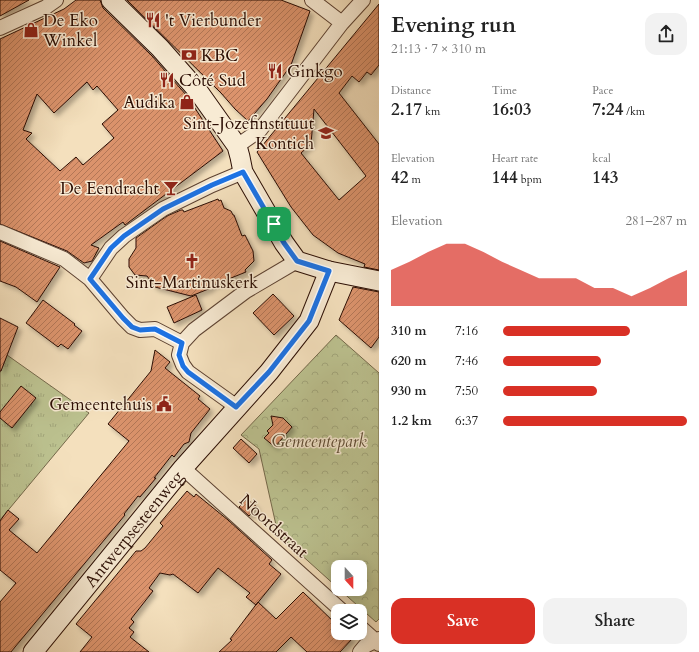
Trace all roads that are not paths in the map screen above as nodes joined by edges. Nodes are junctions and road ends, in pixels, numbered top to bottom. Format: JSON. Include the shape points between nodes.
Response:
{"nodes":[{"id":1,"x":56,"y":0,"type":"edge"},
{"id":2,"x":111,"y":0,"type":"edge"},
{"id":3,"x":312,"y":0,"type":"edge"},
{"id":4,"x":363,"y":0,"type":"edge"},
{"id":5,"x":342,"y":23,"type":"junction"},
{"id":6,"x":0,"y":28,"type":"edge"},
{"id":7,"x":237,"y":146,"type":"junction"},
{"id":8,"x":243,"y":172,"type":"junction"},
{"id":9,"x":0,"y":232,"type":"edge"},
{"id":10,"x":297,"y":261,"type":"junction"},
{"id":11,"x":329,"y":271,"type":"junction"},
{"id":12,"x":90,"y":279,"type":"junction"},
{"id":13,"x":379,"y":282,"type":"edge"},
{"id":14,"x":182,"y":343,"type":"junction"},
{"id":15,"x":236,"y":407,"type":"junction"},
{"id":16,"x":183,"y":468,"type":"junction"},
{"id":17,"x":334,"y":604,"type":"edge"},
{"id":18,"x":367,"y":632,"type":"edge"},
{"id":19,"x":378,"y":641,"type":"edge"},
{"id":20,"x":33,"y":652,"type":"edge"},
{"id":21,"x":360,"y":652,"type":"edge"}],
"edges":[{"from":1,"to":6,"type":"street"},
{"from":2,"to":7,"type":"street","via":[[160,48],[198,91]]},
{"from":3,"to":5,"type":"street"},
{"from":4,"to":5,"type":"street"},
{"from":5,"to":7,"type":"street","via":[[260,130]]},
{"from":7,"to":8,"type":"street"},
{"from":8,"to":10,"type":"street"},
{"from":8,"to":12,"type":"street","via":[[163,209],[124,236],[111,248]]},
{"from":9,"to":12,"type":"street","via":[[68,262]]},
{"from":10,"to":11,"type":"street"},
{"from":10,"to":14,"type":"street","via":[[246,291],[194,330]]},
{"from":11,"to":13,"type":"street"},
{"from":11,"to":15,"type":"street","name":"Antwerpsesteenweg","via":[[309,321],[269,372]]},
{"from":12,"to":14,"type":"street","via":[[132,327],[140,330],[155,329]]},
{"from":14,"to":15,"type":"street","via":[[179,355],[188,372]]},
{"from":15,"to":16,"type":"street","name":"Antwerpsesteenweg"},
{"from":16,"to":17,"type":"street","name":"Noordstraat"},
{"from":16,"to":20,"type":"street","name":"Antwerpsesteenweg"},
{"from":18,"to":19,"type":"street"},
{"from":19,"to":21,"type":"street","via":[[365,646]]}]}
